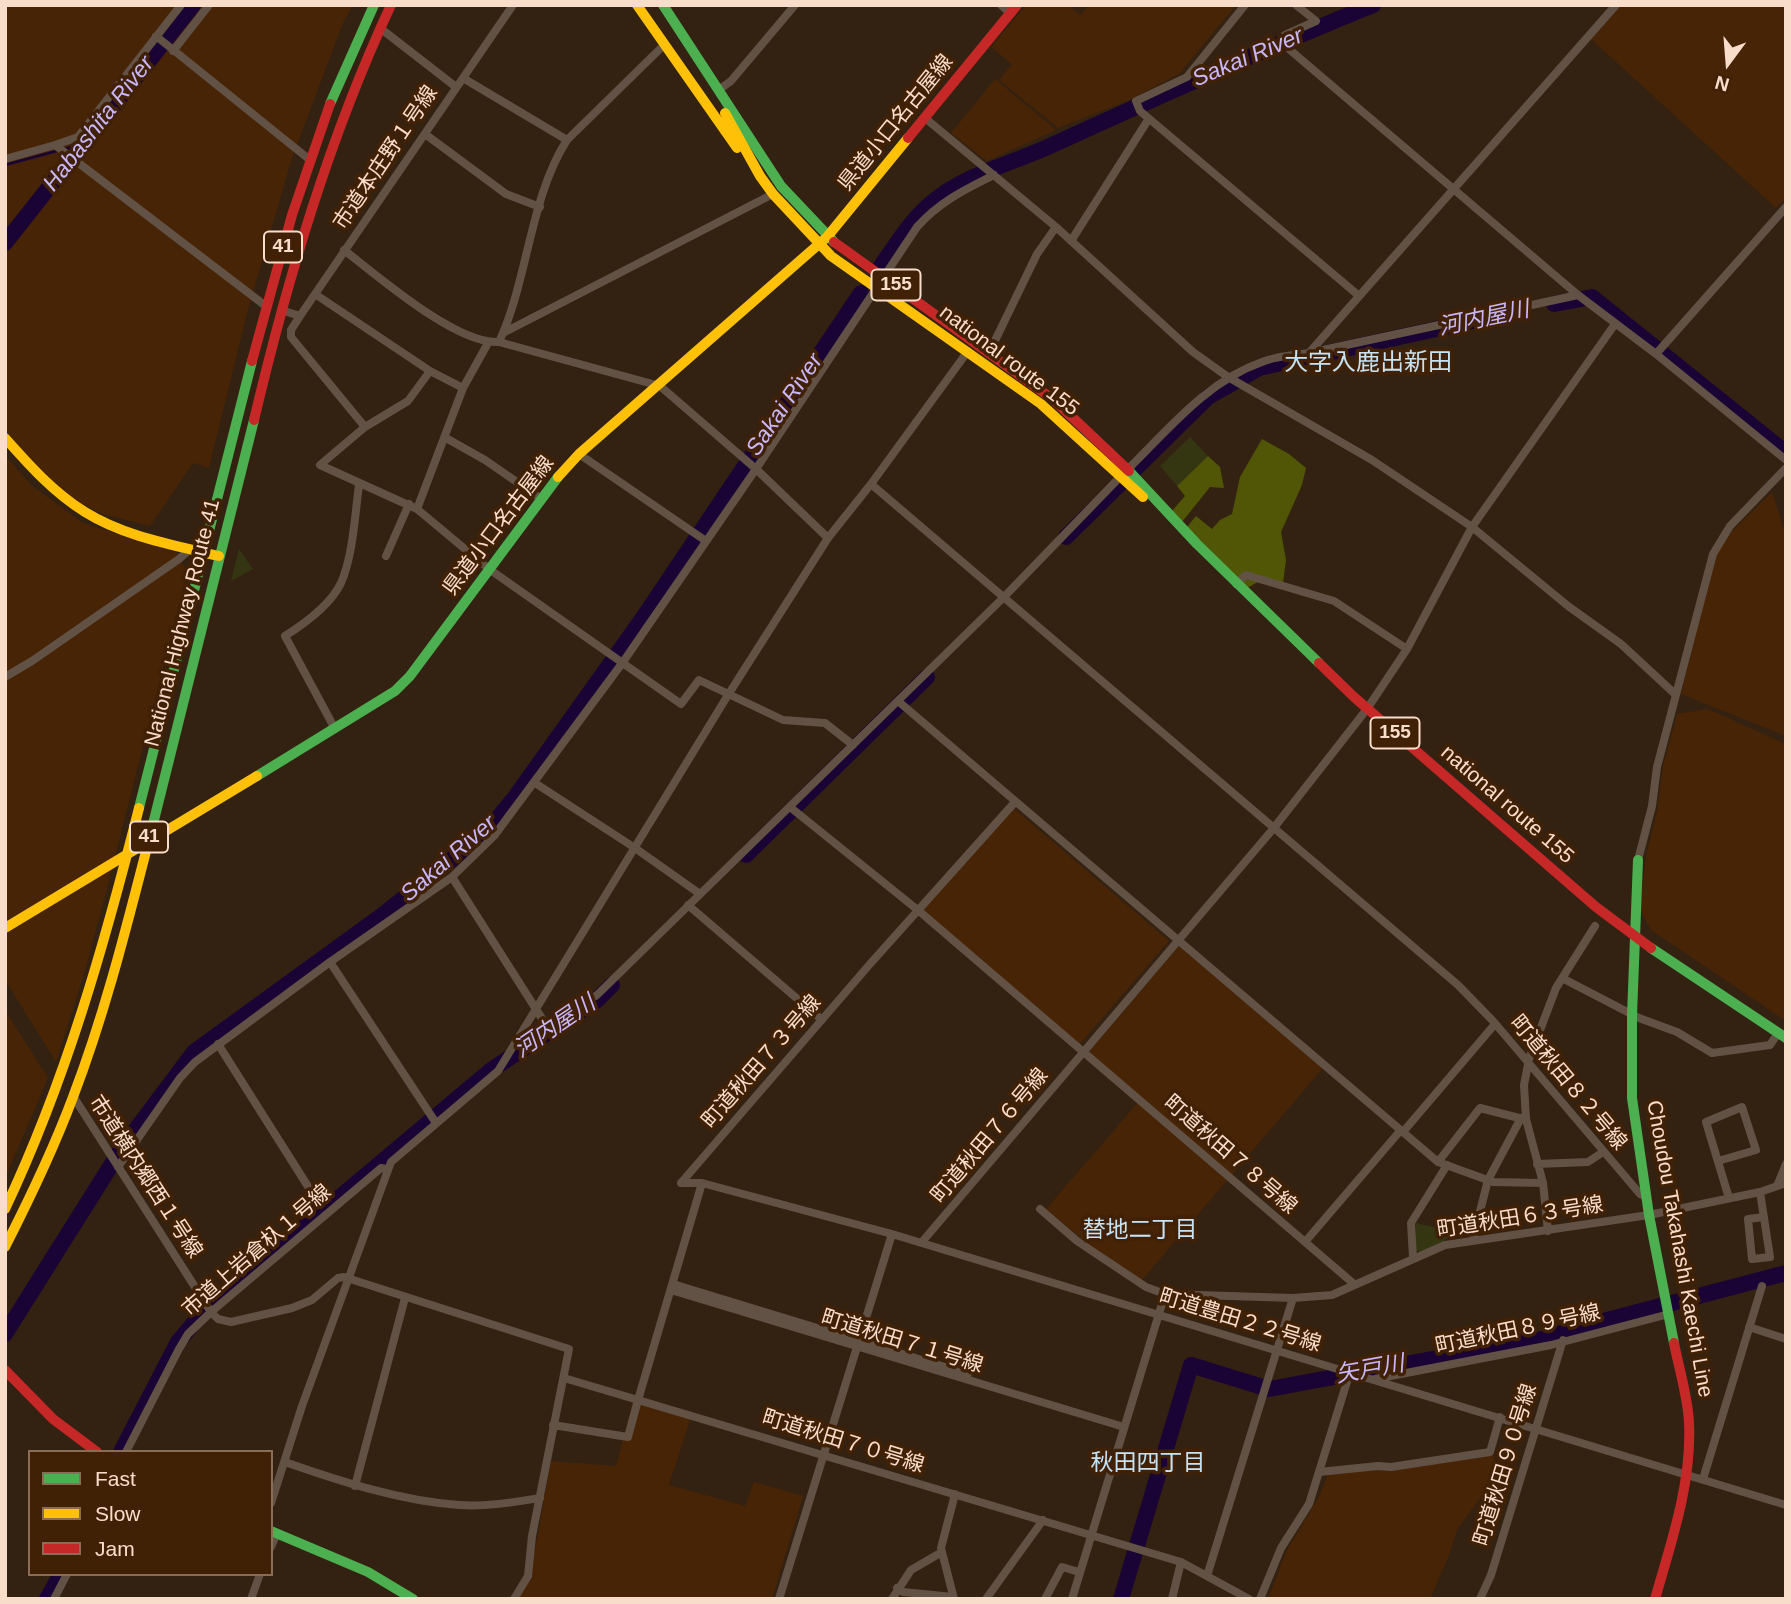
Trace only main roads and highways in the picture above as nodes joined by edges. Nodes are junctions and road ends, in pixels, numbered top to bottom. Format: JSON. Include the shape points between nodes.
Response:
{"nodes":[{"id":1,"x":374,"y":5,"type":"edge"},
{"id":2,"x":391,"y":5,"type":"edge"},
{"id":3,"x":637,"y":5,"type":"edge"},
{"id":4,"x":657,"y":5,"type":"edge"},
{"id":5,"x":663,"y":5,"type":"edge"},
{"id":6,"x":671,"y":5,"type":"edge"},
{"id":7,"x":1014,"y":9,"type":"edge"},
{"id":8,"x":673,"y":24,"type":"junction"},
{"id":9,"x":704,"y":64,"type":"junction"},
{"id":10,"x":760,"y":176,"type":"junction"},
{"id":11,"x":823,"y":241,"type":"junction"},
{"id":12,"x":5,"y":438,"type":"edge"},
{"id":13,"x":1124,"y":473,"type":"junction"},
{"id":14,"x":203,"y":552,"type":"junction"},
{"id":15,"x":219,"y":556,"type":"junction"},
{"id":16,"x":147,"y":844,"type":"junction"},
{"id":17,"x":126,"y":857,"type":"junction"},
{"id":18,"x":1638,"y":860,"type":"road end"},
{"id":19,"x":5,"y":928,"type":"edge"},
{"id":20,"x":1634,"y":937,"type":"junction"},
{"id":21,"x":1782,"y":1035,"type":"edge"},
{"id":22,"x":5,"y":1209,"type":"edge"},
{"id":23,"x":5,"y":1247,"type":"edge"},
{"id":24,"x":5,"y":1370,"type":"edge"},
{"id":25,"x":94,"y":1450,"type":"edge"},
{"id":26,"x":274,"y":1532,"type":"edge"},
{"id":27,"x":413,"y":1599,"type":"edge"},
{"id":28,"x":1655,"y":1599,"type":"edge"}],
"edges":[{"from":1,"to":14,"type":"main road","name":"National Highway Route 41","number":"41","via":[[310,160]]},
{"from":2,"to":15,"type":"main road","name":"National Highway Route 41","number":"41","via":[[328,153],[281,310]]},
{"from":3,"to":10,"type":"main road","number":"155"},
{"from":4,"to":8,"type":"main road","name":"national route 155","number":"155"},
{"from":5,"to":8,"type":"main road","name":"national route 155","number":"155"},
{"from":6,"to":9,"type":"main road","number":"155"},
{"from":7,"to":11,"type":"main road","name":"県道小口名古屋線"},
{"from":8,"to":9,"type":"main road","name":"national route 155","number":"155"},
{"from":8,"to":10,"type":"main road","name":"national route 155","number":"155"},
{"from":9,"to":11,"type":"main road","name":"national route 155","number":"155","via":[[781,186]]},
{"from":10,"to":11,"type":"main road","name":"national route 155","number":"155"},
{"from":11,"to":13,"type":"main road","name":"national route 155","number":"155","via":[[875,288],[1041,404]]},
{"from":11,"to":13,"type":"main road","name":"national route 155","number":"155","via":[[884,277],[1054,400]]},
{"from":11,"to":16,"type":"main road","name":"県道小口名古屋線","via":[[579,454],[540,499],[410,676],[388,696]]},
{"from":12,"to":14,"type":"main road","via":[[37,474],[85,512],[116,527]]},
{"from":13,"to":20,"type":"main road","name":"national route 155","number":"155","via":[[1367,709]]},
{"from":14,"to":15,"type":"main road"},
{"from":14,"to":17,"type":"main road","name":"National Highway Route 41","number":"41"},
{"from":15,"to":16,"type":"main road","name":"National Highway Route 41","number":"41"},
{"from":16,"to":17,"type":"main road","name":"県道小口名古屋線"},
{"from":16,"to":23,"type":"main road","name":"National Highway Route 41","number":"41","via":[[73,1096]]},
{"from":17,"to":19,"type":"main road","name":"県道小口名古屋線"},
{"from":17,"to":22,"type":"main road","name":"National Highway Route 41","number":"41","via":[[68,1060]]},
{"from":18,"to":20,"type":"main road","name":"Choudou Takahashi Kaechi Line"},
{"from":20,"to":21,"type":"main road","name":"national route 155","number":"155"},
{"from":20,"to":28,"type":"main road","name":"Choudou Takahashi Kaechi Line","via":[[1633,1110],[1689,1422],[1687,1474]]},
{"from":24,"to":25,"type":"main road","via":[[53,1419]]},
{"from":26,"to":27,"type":"main road","via":[[368,1572]]}]}
